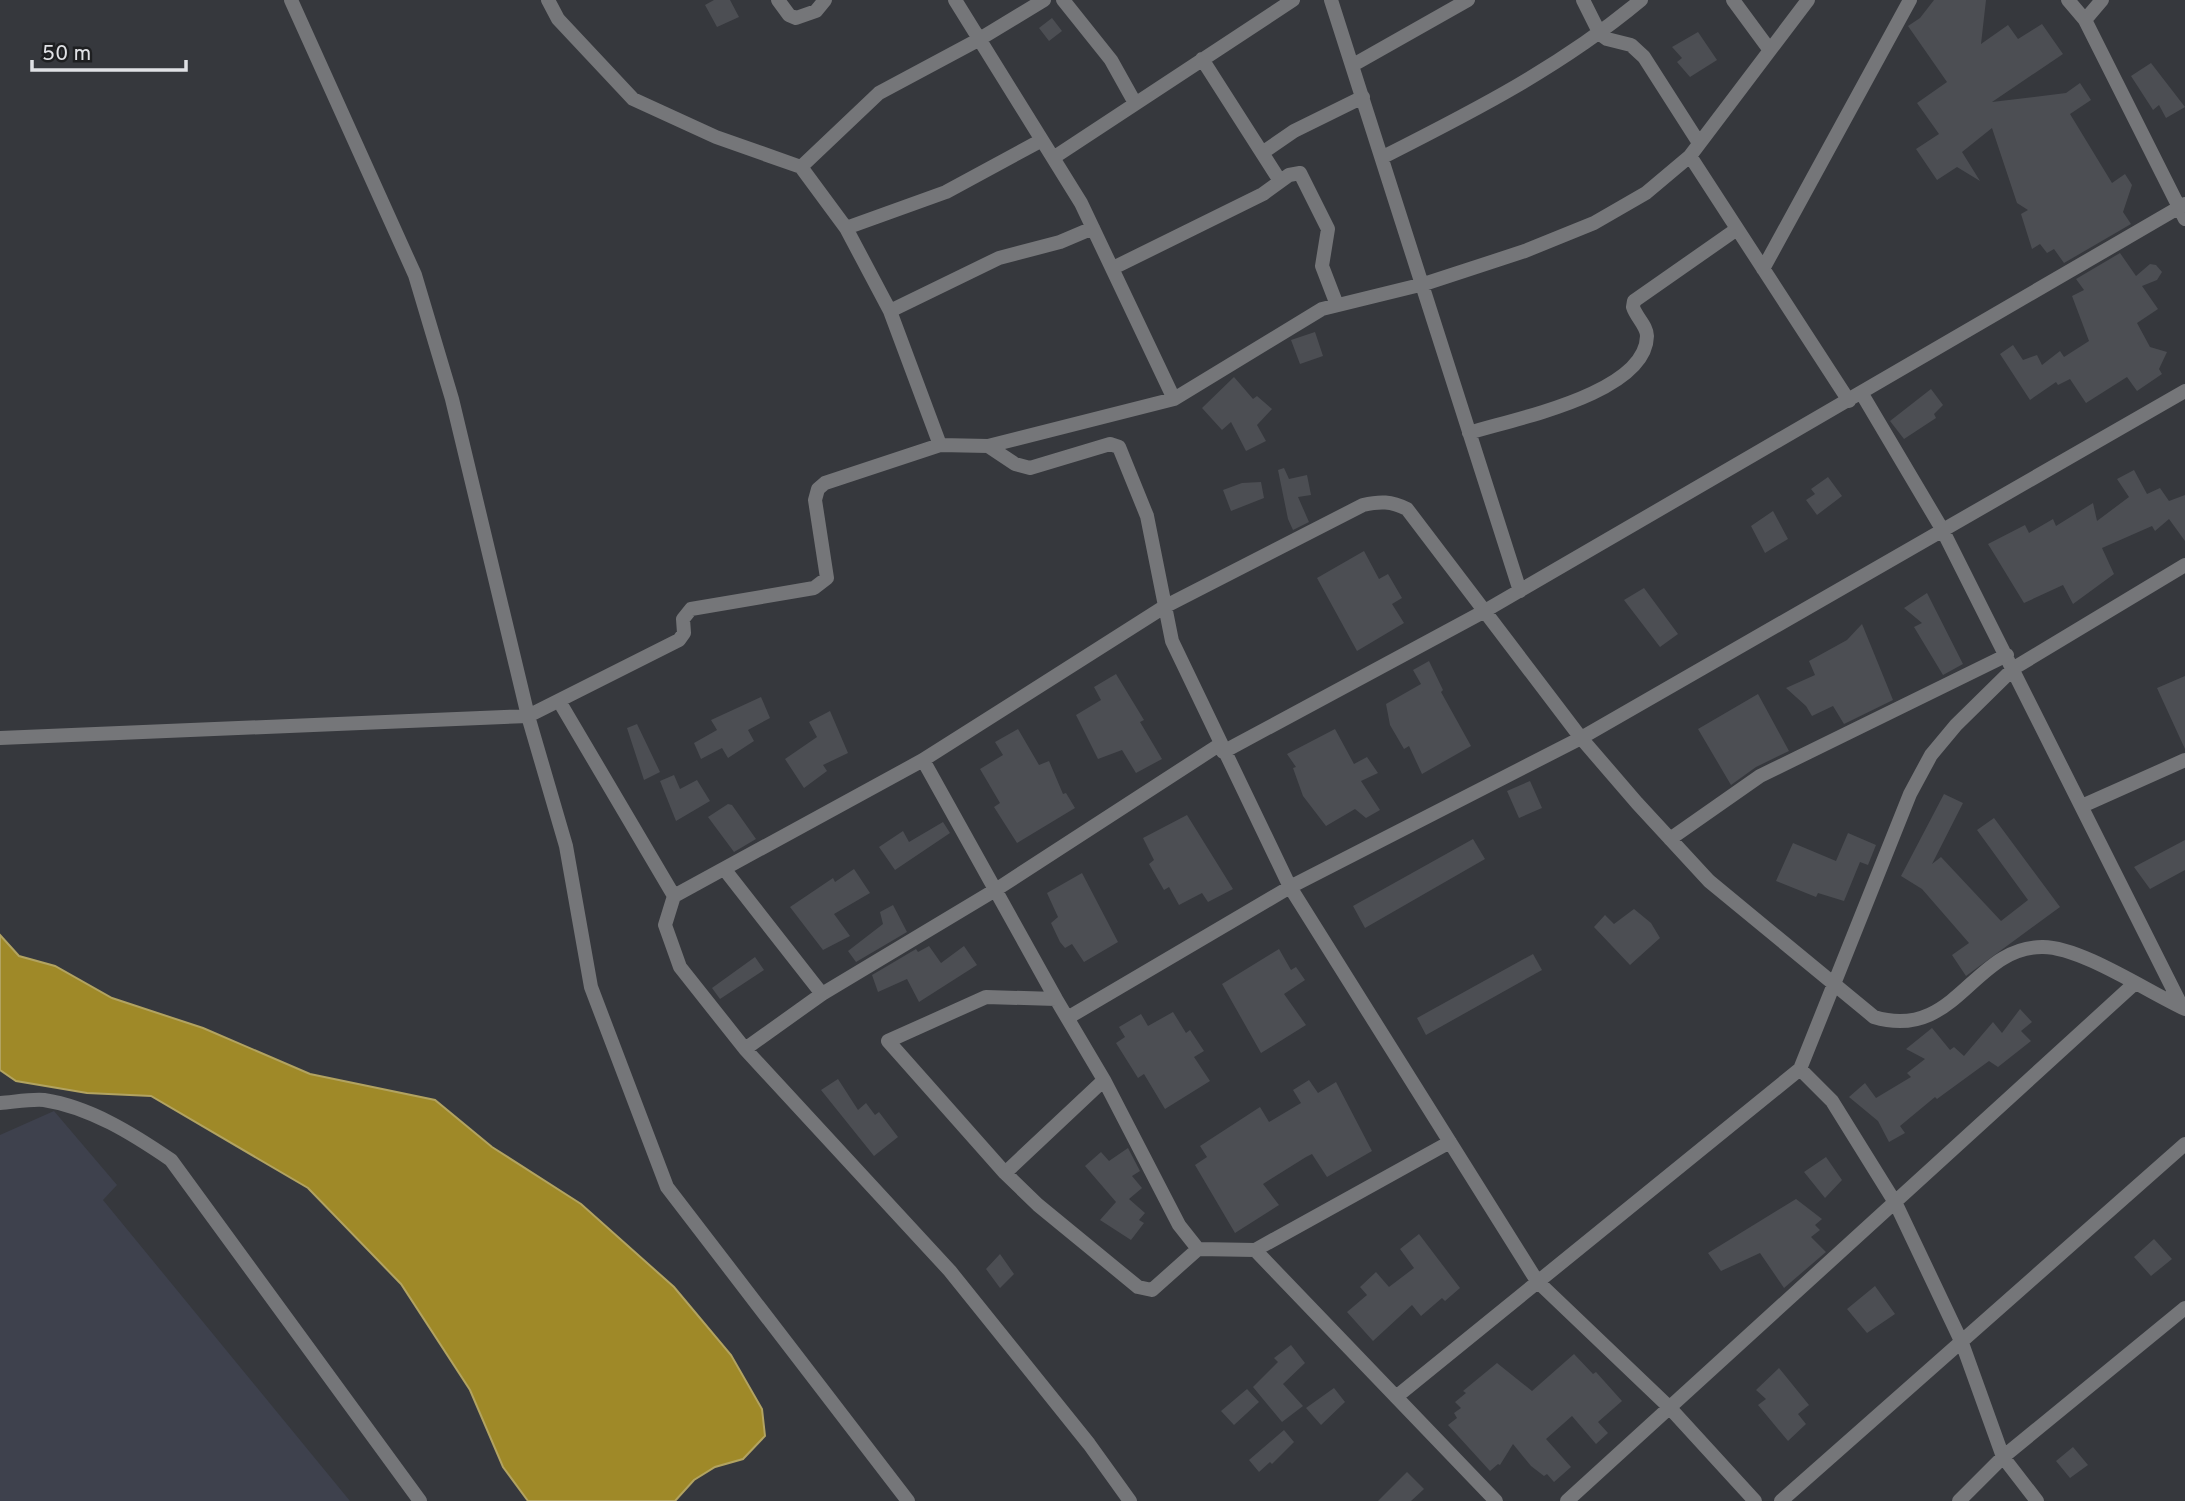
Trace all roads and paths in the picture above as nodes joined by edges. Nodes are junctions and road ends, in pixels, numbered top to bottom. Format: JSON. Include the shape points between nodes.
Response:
{"nodes":[{"id":1,"x":291,"y":0,"type":"edge"},
{"id":2,"x":548,"y":0,"type":"edge"},
{"id":3,"x":778,"y":0,"type":"edge"},
{"id":4,"x":825,"y":0,"type":"edge"},
{"id":5,"x":955,"y":0,"type":"edge"},
{"id":6,"x":1044,"y":0,"type":"edge"},
{"id":7,"x":1063,"y":0,"type":"edge"},
{"id":8,"x":1293,"y":0,"type":"edge"},
{"id":9,"x":1331,"y":0,"type":"edge"},
{"id":10,"x":1468,"y":0,"type":"edge"},
{"id":11,"x":1583,"y":0,"type":"edge"},
{"id":12,"x":1641,"y":0,"type":"edge"},
{"id":13,"x":1733,"y":0,"type":"edge"},
{"id":14,"x":1808,"y":0,"type":"edge"},
{"id":15,"x":1910,"y":0,"type":"edge"},
{"id":16,"x":2068,"y":0,"type":"edge"},
{"id":17,"x":2102,"y":0,"type":"edge"},
{"id":18,"x":2085,"y":20,"type":"junction"},
{"id":19,"x":1600,"y":34,"type":"junction"},
{"id":20,"x":978,"y":40,"type":"junction"},
{"id":21,"x":1769,"y":49,"type":"junction"},
{"id":22,"x":1202,"y":59,"type":"junction"},
{"id":23,"x":1353,"y":65,"type":"junction"},
{"id":24,"x":1363,"y":97,"type":"junction"},
{"id":25,"x":1135,"y":103,"type":"junction"},
{"id":26,"x":1042,"y":140,"type":"junction"},
{"id":27,"x":1699,"y":143,"type":"junction"},
{"id":28,"x":1262,"y":153,"type":"junction"},
{"id":29,"x":1383,"y":156,"type":"junction"},
{"id":30,"x":1690,"y":156,"type":"junction"},
{"id":31,"x":1053,"y":158,"type":"junction"},
{"id":32,"x":801,"y":167,"type":"junction"},
{"id":33,"x":1280,"y":181,"type":"junction"},
{"id":34,"x":2183,"y":210,"type":"edge"},
{"id":35,"x":846,"y":228,"type":"junction"},
{"id":36,"x":1094,"y":228,"type":"junction"},
{"id":37,"x":1737,"y":229,"type":"junction"},
{"id":38,"x":1113,"y":268,"type":"junction"},
{"id":39,"x":1763,"y":269,"type":"junction"},
{"id":40,"x":1424,"y":284,"type":"junction"},
{"id":41,"x":1337,"y":306,"type":"junction"},
{"id":42,"x":890,"y":311,"type":"junction"},
{"id":43,"x":2185,"y":391,"type":"edge"},
{"id":44,"x":1855,"y":397,"type":"junction"},
{"id":45,"x":1174,"y":399,"type":"junction"},
{"id":46,"x":1469,"y":433,"type":"junction"},
{"id":47,"x":940,"y":445,"type":"junction"},
{"id":48,"x":988,"y":446,"type":"junction"},
{"id":49,"x":1942,"y":528,"type":"junction"},
{"id":50,"x":2185,"y":565,"type":"edge"},
{"id":51,"x":1520,"y":591,"type":"junction"},
{"id":52,"x":1164,"y":607,"type":"junction"},
{"id":53,"x":1483,"y":612,"type":"junction"},
{"id":54,"x":2007,"y":655,"type":"junction"},
{"id":55,"x":2014,"y":668,"type":"junction"},
{"id":56,"x":559,"y":701,"type":"junction"},
{"id":57,"x":528,"y":716,"type":"junction"},
{"id":58,"x":0,"y":738,"type":"edge"},
{"id":59,"x":1581,"y":738,"type":"junction"},
{"id":60,"x":1221,"y":748,"type":"junction"},
{"id":61,"x":923,"y":760,"type":"junction"},
{"id":62,"x":2185,"y":760,"type":"edge"},
{"id":63,"x":2082,"y":806,"type":"junction"},
{"id":64,"x":1670,"y":839,"type":"junction"},
{"id":65,"x":725,"y":870,"type":"junction"},
{"id":66,"x":1290,"y":887,"type":"junction"},
{"id":67,"x":997,"y":889,"type":"junction"},
{"id":68,"x":674,"y":897,"type":"junction"},
{"id":69,"x":1833,"y":984,"type":"junction"},
{"id":70,"x":2134,"y":984,"type":"junction"},
{"id":71,"x":822,"y":994,"type":"junction"},
{"id":72,"x":1056,"y":999,"type":"junction"},
{"id":73,"x":2184,"y":1008,"type":"edge"},
{"id":74,"x":1069,"y":1017,"type":"junction"},
{"id":75,"x":745,"y":1049,"type":"junction"},
{"id":76,"x":1800,"y":1069,"type":"junction"},
{"id":77,"x":1104,"y":1080,"type":"junction"},
{"id":78,"x":0,"y":1103,"type":"edge"},
{"id":79,"x":1450,"y":1142,"type":"junction"},
{"id":80,"x":2185,"y":1144,"type":"edge"},
{"id":81,"x":1005,"y":1173,"type":"junction"},
{"id":82,"x":1896,"y":1204,"type":"junction"},
{"id":83,"x":1198,"y":1248,"type":"junction"},
{"id":84,"x":1255,"y":1250,"type":"junction"},
{"id":85,"x":1537,"y":1281,"type":"junction"},
{"id":86,"x":2185,"y":1308,"type":"edge"},
{"id":87,"x":1962,"y":1343,"type":"junction"},
{"id":88,"x":1396,"y":1397,"type":"junction"},
{"id":89,"x":1669,"y":1407,"type":"junction"},
{"id":90,"x":2003,"y":1457,"type":"junction"},
{"id":91,"x":420,"y":1501,"type":"edge"},
{"id":92,"x":908,"y":1501,"type":"edge"},
{"id":93,"x":1130,"y":1501,"type":"edge"},
{"id":94,"x":1496,"y":1501,"type":"edge"},
{"id":95,"x":1567,"y":1501,"type":"edge"},
{"id":96,"x":1755,"y":1501,"type":"edge"},
{"id":97,"x":1781,"y":1501,"type":"edge"},
{"id":98,"x":1959,"y":1501,"type":"edge"},
{"id":99,"x":2037,"y":1501,"type":"edge"}],
"edges":[{"from":1,"to":57,"type":"street","via":[[415,275],[452,398]]},
{"from":2,"to":32,"type":"street","via":[[558,19],[633,99],[716,137]]},
{"from":3,"to":4,"type":"street","via":[[796,18],[816,11]]},
{"from":5,"to":20,"type":"street"},
{"from":6,"to":20,"type":"street"},
{"from":7,"to":25,"type":"street","via":[[1111,60]]},
{"from":8,"to":22,"type":"street"},
{"from":9,"to":23,"type":"street"},
{"from":10,"to":23,"type":"street"},
{"from":11,"to":19,"type":"street"},
{"from":12,"to":19,"type":"street"},
{"from":13,"to":21,"type":"street"},
{"from":14,"to":21,"type":"street"},
{"from":15,"to":39,"type":"street"},
{"from":16,"to":18,"type":"street"},
{"from":17,"to":18,"type":"street"},
{"from":18,"to":34,"type":"street"},
{"from":19,"to":27,"type":"street","via":[[1644,57]]},
{"from":19,"to":29,"type":"street","via":[[1498,100]]},
{"from":20,"to":26,"type":"street"},
{"from":20,"to":32,"type":"street","via":[[879,93]]},
{"from":21,"to":27,"type":"street"},
{"from":22,"to":25,"type":"street"},
{"from":22,"to":28,"type":"street"},
{"from":23,"to":24,"type":"street"},
{"from":24,"to":28,"type":"street","via":[[1294,131]]},
{"from":24,"to":29,"type":"street"},
{"from":25,"to":31,"type":"street"},
{"from":26,"to":31,"type":"street"},
{"from":26,"to":35,"type":"street","via":[[946,192]]},
{"from":27,"to":30,"type":"street"},
{"from":28,"to":33,"type":"street"},
{"from":29,"to":40,"type":"street"},
{"from":30,"to":37,"type":"street"},
{"from":30,"to":40,"type":"street","via":[[1646,193],[1594,223]]},
{"from":31,"to":36,"type":"street"},
{"from":32,"to":35,"type":"street"},
{"from":33,"to":38,"type":"street"},
{"from":33,"to":41,"type":"street","via":[[1300,173],[1325,220],[1329,238],[1322,266]]},
{"from":34,"to":44,"type":"street"},
{"from":35,"to":42,"type":"street"},
{"from":36,"to":38,"type":"street"},
{"from":36,"to":42,"type":"street","via":[[999,258]]},
{"from":37,"to":39,"type":"street"},
{"from":37,"to":46,"type":"street","via":[[1634,301],[1647,340],[1630,370],[1615,382]]},
{"from":38,"to":45,"type":"street"},
{"from":39,"to":44,"type":"street"},
{"from":40,"to":41,"type":"street"},
{"from":40,"to":46,"type":"street"},
{"from":41,"to":45,"type":"street","via":[[1302,319]]},
{"from":42,"to":47,"type":"street"},
{"from":43,"to":49,"type":"street"},
{"from":44,"to":49,"type":"street"},
{"from":44,"to":51,"type":"street"},
{"from":45,"to":48,"type":"street"},
{"from":46,"to":51,"type":"street"},
{"from":47,"to":48,"type":"street"},
{"from":47,"to":56,"type":"street","via":[[818,489],[815,500],[827,578],[823,583],[691,609],[679,640]]},
{"from":48,"to":52,"type":"street","via":[[1030,468],[1110,444],[1119,447],[1147,516]]},
{"from":49,"to":54,"type":"street"},
{"from":49,"to":59,"type":"street"},
{"from":50,"to":55,"type":"street"},
{"from":51,"to":53,"type":"street"},
{"from":52,"to":53,"type":"street","via":[[1379,501],[1407,509]]},
{"from":52,"to":60,"type":"street","via":[[1172,641]]},
{"from":52,"to":61,"type":"street"},
{"from":53,"to":59,"type":"street"},
{"from":53,"to":60,"type":"street"},
{"from":54,"to":55,"type":"street"},
{"from":54,"to":64,"type":"street","via":[[1760,776]]},
{"from":55,"to":63,"type":"street"},
{"from":55,"to":69,"type":"street","via":[[1931,755],[1910,794]]},
{"from":56,"to":57,"type":"street"},
{"from":56,"to":68,"type":"street"},
{"from":57,"to":58,"type":"street"},
{"from":57,"to":92,"type":"street","via":[[566,846],[591,987],[667,1187]]},
{"from":59,"to":64,"type":"street"},
{"from":59,"to":66,"type":"street"},
{"from":60,"to":66,"type":"street"},
{"from":60,"to":67,"type":"street"},
{"from":61,"to":65,"type":"street"},
{"from":61,"to":67,"type":"street"},
{"from":62,"to":63,"type":"street"},
{"from":63,"to":73,"type":"street"},
{"from":64,"to":69,"type":"street","via":[[1709,881]]},
{"from":65,"to":68,"type":"street"},
{"from":65,"to":71,"type":"street"},
{"from":66,"to":74,"type":"street"},
{"from":66,"to":79,"type":"street"},
{"from":67,"to":71,"type":"street"},
{"from":67,"to":72,"type":"street"},
{"from":68,"to":75,"type":"street","via":[[665,925],[680,967]]},
{"from":69,"to":70,"type":"street","via":[[1874,1017],[1901,1023],[1940,1011],[1994,965],[2025,949],[2060,949]]},
{"from":69,"to":76,"type":"street"},
{"from":70,"to":73,"type":"street"},
{"from":70,"to":82,"type":"street"},
{"from":71,"to":75,"type":"street"},
{"from":72,"to":74,"type":"street"},
{"from":72,"to":81,"type":"street","via":[[986,997],[888,1041]]},
{"from":74,"to":77,"type":"street"},
{"from":75,"to":93,"type":"street","via":[[950,1271]]},
{"from":76,"to":82,"type":"street","via":[[1832,1101]]},
{"from":76,"to":85,"type":"street"},
{"from":77,"to":81,"type":"street"},
{"from":77,"to":83,"type":"street","via":[[1179,1225]]},
{"from":78,"to":91,"type":"street","via":[[43,1100],[89,1114],[128,1130],[171,1160]]},
{"from":79,"to":84,"type":"street"},
{"from":79,"to":85,"type":"street"},
{"from":80,"to":87,"type":"street"},
{"from":81,"to":83,"type":"street","via":[[1038,1205],[1147,1291]]},
{"from":82,"to":87,"type":"street"},
{"from":82,"to":89,"type":"street"},
{"from":83,"to":84,"type":"street"},
{"from":84,"to":88,"type":"street"},
{"from":85,"to":88,"type":"street"},
{"from":85,"to":89,"type":"street"},
{"from":86,"to":90,"type":"street"},
{"from":87,"to":90,"type":"street"},
{"from":87,"to":97,"type":"street"},
{"from":88,"to":94,"type":"street"},
{"from":89,"to":95,"type":"street"},
{"from":89,"to":96,"type":"street"},
{"from":90,"to":98,"type":"street"},
{"from":90,"to":99,"type":"street"}]}
